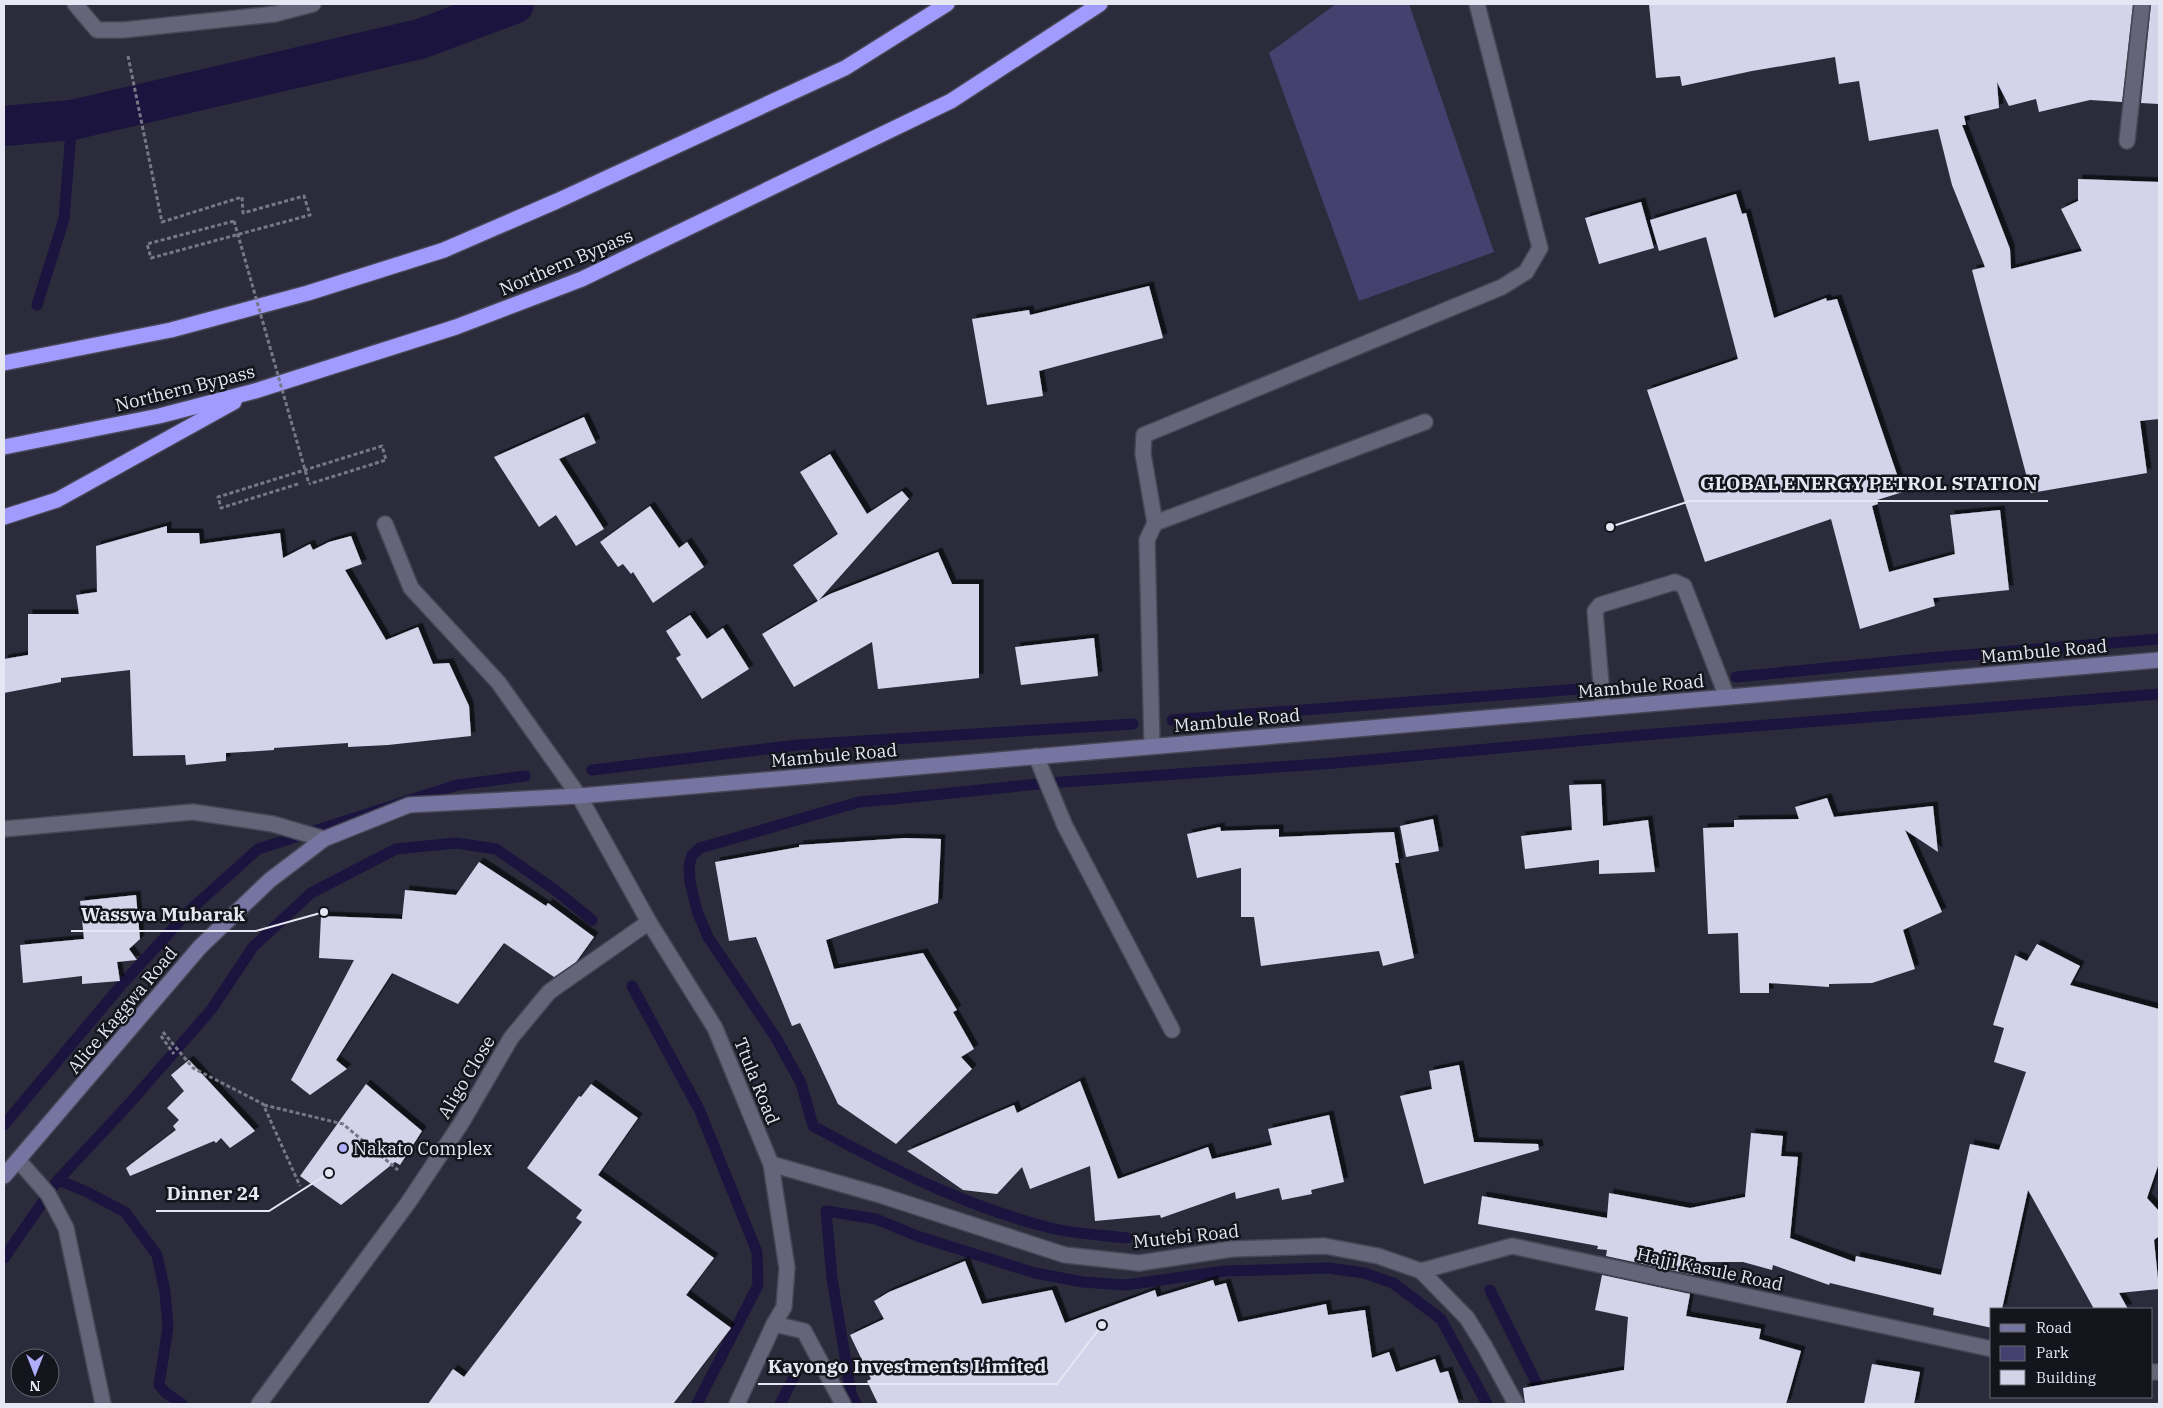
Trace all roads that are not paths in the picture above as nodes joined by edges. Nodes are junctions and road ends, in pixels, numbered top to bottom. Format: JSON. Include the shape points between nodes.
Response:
{"nodes":[{"id":1,"x":75,"y":4,"type":"edge"},
{"id":2,"x":314,"y":4,"type":"edge"},
{"id":3,"x":947,"y":4,"type":"edge"},
{"id":4,"x":1100,"y":4,"type":"edge"},
{"id":5,"x":1477,"y":4,"type":"edge"},
{"id":6,"x":2142,"y":4,"type":"edge"},
{"id":7,"x":2127,"y":141,"type":"dead end"},
{"id":8,"x":47,"y":355,"type":"junction"},
{"id":9,"x":4,"y":356,"type":"edge"},
{"id":10,"x":4,"y":363,"type":"edge"},
{"id":11,"x":256,"y":391,"type":"junction"},
{"id":12,"x":1425,"y":422,"type":"dead end"},
{"id":13,"x":4,"y":447,"type":"edge"},
{"id":14,"x":4,"y":518,"type":"edge"},
{"id":15,"x":1155,"y":523,"type":"junction"},
{"id":16,"x":385,"y":524,"type":"dead end"},
{"id":17,"x":2159,"y":660,"type":"edge"},
{"id":18,"x":1728,"y":697,"type":"junction"},
{"id":19,"x":1603,"y":708,"type":"junction"},
{"id":20,"x":1152,"y":746,"type":"junction"},
{"id":21,"x":1036,"y":756,"type":"junction"},
{"id":22,"x":578,"y":796,"type":"junction"},
{"id":23,"x":4,"y":829,"type":"edge"},
{"id":24,"x":324,"y":839,"type":"junction"},
{"id":25,"x":649,"y":922,"type":"junction"},
{"id":26,"x":1172,"y":1030,"type":"dead end"},
{"id":27,"x":18,"y":1160,"type":"junction"},
{"id":28,"x":771,"y":1164,"type":"junction"},
{"id":29,"x":4,"y":1176,"type":"edge"},
{"id":30,"x":1421,"y":1271,"type":"junction"},
{"id":31,"x":774,"y":1324,"type":"junction"},
{"id":32,"x":1990,"y":1350,"type":"edge"},
{"id":33,"x":102,"y":1404,"type":"edge"},
{"id":34,"x":259,"y":1404,"type":"edge"},
{"id":35,"x":737,"y":1404,"type":"edge"},
{"id":36,"x":843,"y":1404,"type":"edge"},
{"id":37,"x":1516,"y":1404,"type":"edge"}],
"edges":[{"from":1,"to":2,"type":"street","via":[[97,30],[275,14]]},
{"from":3,"to":8,"type":"highway","via":[[845,68],[444,250],[308,293],[171,330]]},
{"from":4,"to":11,"type":"highway","name":"Northern Bypass","via":[[951,101],[582,279],[456,328]]},
{"from":5,"to":15,"type":"street","via":[[1540,248],[1526,272],[1502,287],[1144,435],[1143,454]]},
{"from":6,"to":7,"type":"street"},
{"from":8,"to":9,"type":"highway"},
{"from":8,"to":10,"type":"highway"},
{"from":11,"to":13,"type":"highway","name":"Northern Bypass","via":[[159,416]]},
{"from":11,"to":14,"type":"highway","via":[[57,500]]},
{"from":12,"to":15,"type":"street"},
{"from":15,"to":20,"type":"street","via":[[1147,540]]},
{"from":16,"to":22,"type":"street","name":"Ttula Road","via":[[411,588],[498,682]]},
{"from":17,"to":18,"type":"street","name":"Mambule Road"},
{"from":18,"to":19,"type":"street","name":"Mambule Road"},
{"from":18,"to":19,"type":"street","via":[[1684,586],[1675,582],[1600,605],[1595,611]]},
{"from":19,"to":20,"type":"street","name":"Mambule Road"},
{"from":20,"to":21,"type":"street","name":"Mambule Road"},
{"from":21,"to":22,"type":"street","name":"Mambule Road"},
{"from":21,"to":26,"type":"street","via":[[1065,826]]},
{"from":22,"to":24,"type":"street","name":"Mambule Road","via":[[409,805]]},
{"from":22,"to":25,"type":"street","name":"Ttula Road"},
{"from":23,"to":24,"type":"street","via":[[194,812],[272,824]]},
{"from":24,"to":27,"type":"street","name":"Alice Kaggwa Road","via":[[270,880],[200,947]]},
{"from":25,"to":28,"type":"street","name":"Ttula Road","via":[[715,1028]]},
{"from":25,"to":34,"type":"street","name":"Aligo Close","via":[[550,992],[511,1038],[423,1181]]},
{"from":27,"to":29,"type":"street","name":"Alice Kaggwa Road"},
{"from":27,"to":33,"type":"street","via":[[48,1194],[66,1228]]},
{"from":28,"to":30,"type":"street","name":"Mutebi Road","via":[[1065,1254],[1139,1263],[1232,1249],[1325,1246],[1378,1256]]},
{"from":28,"to":31,"type":"street","name":"Ttula Road","via":[[787,1268],[784,1307]]},
{"from":30,"to":32,"type":"street","name":"Hajji Kasule Road","via":[[1512,1246]]},
{"from":30,"to":37,"type":"street","name":"Mutebi Road","via":[[1467,1318]]},
{"from":31,"to":35,"type":"street","name":"Ttula Road"},
{"from":31,"to":36,"type":"street","via":[[804,1330]]}]}
